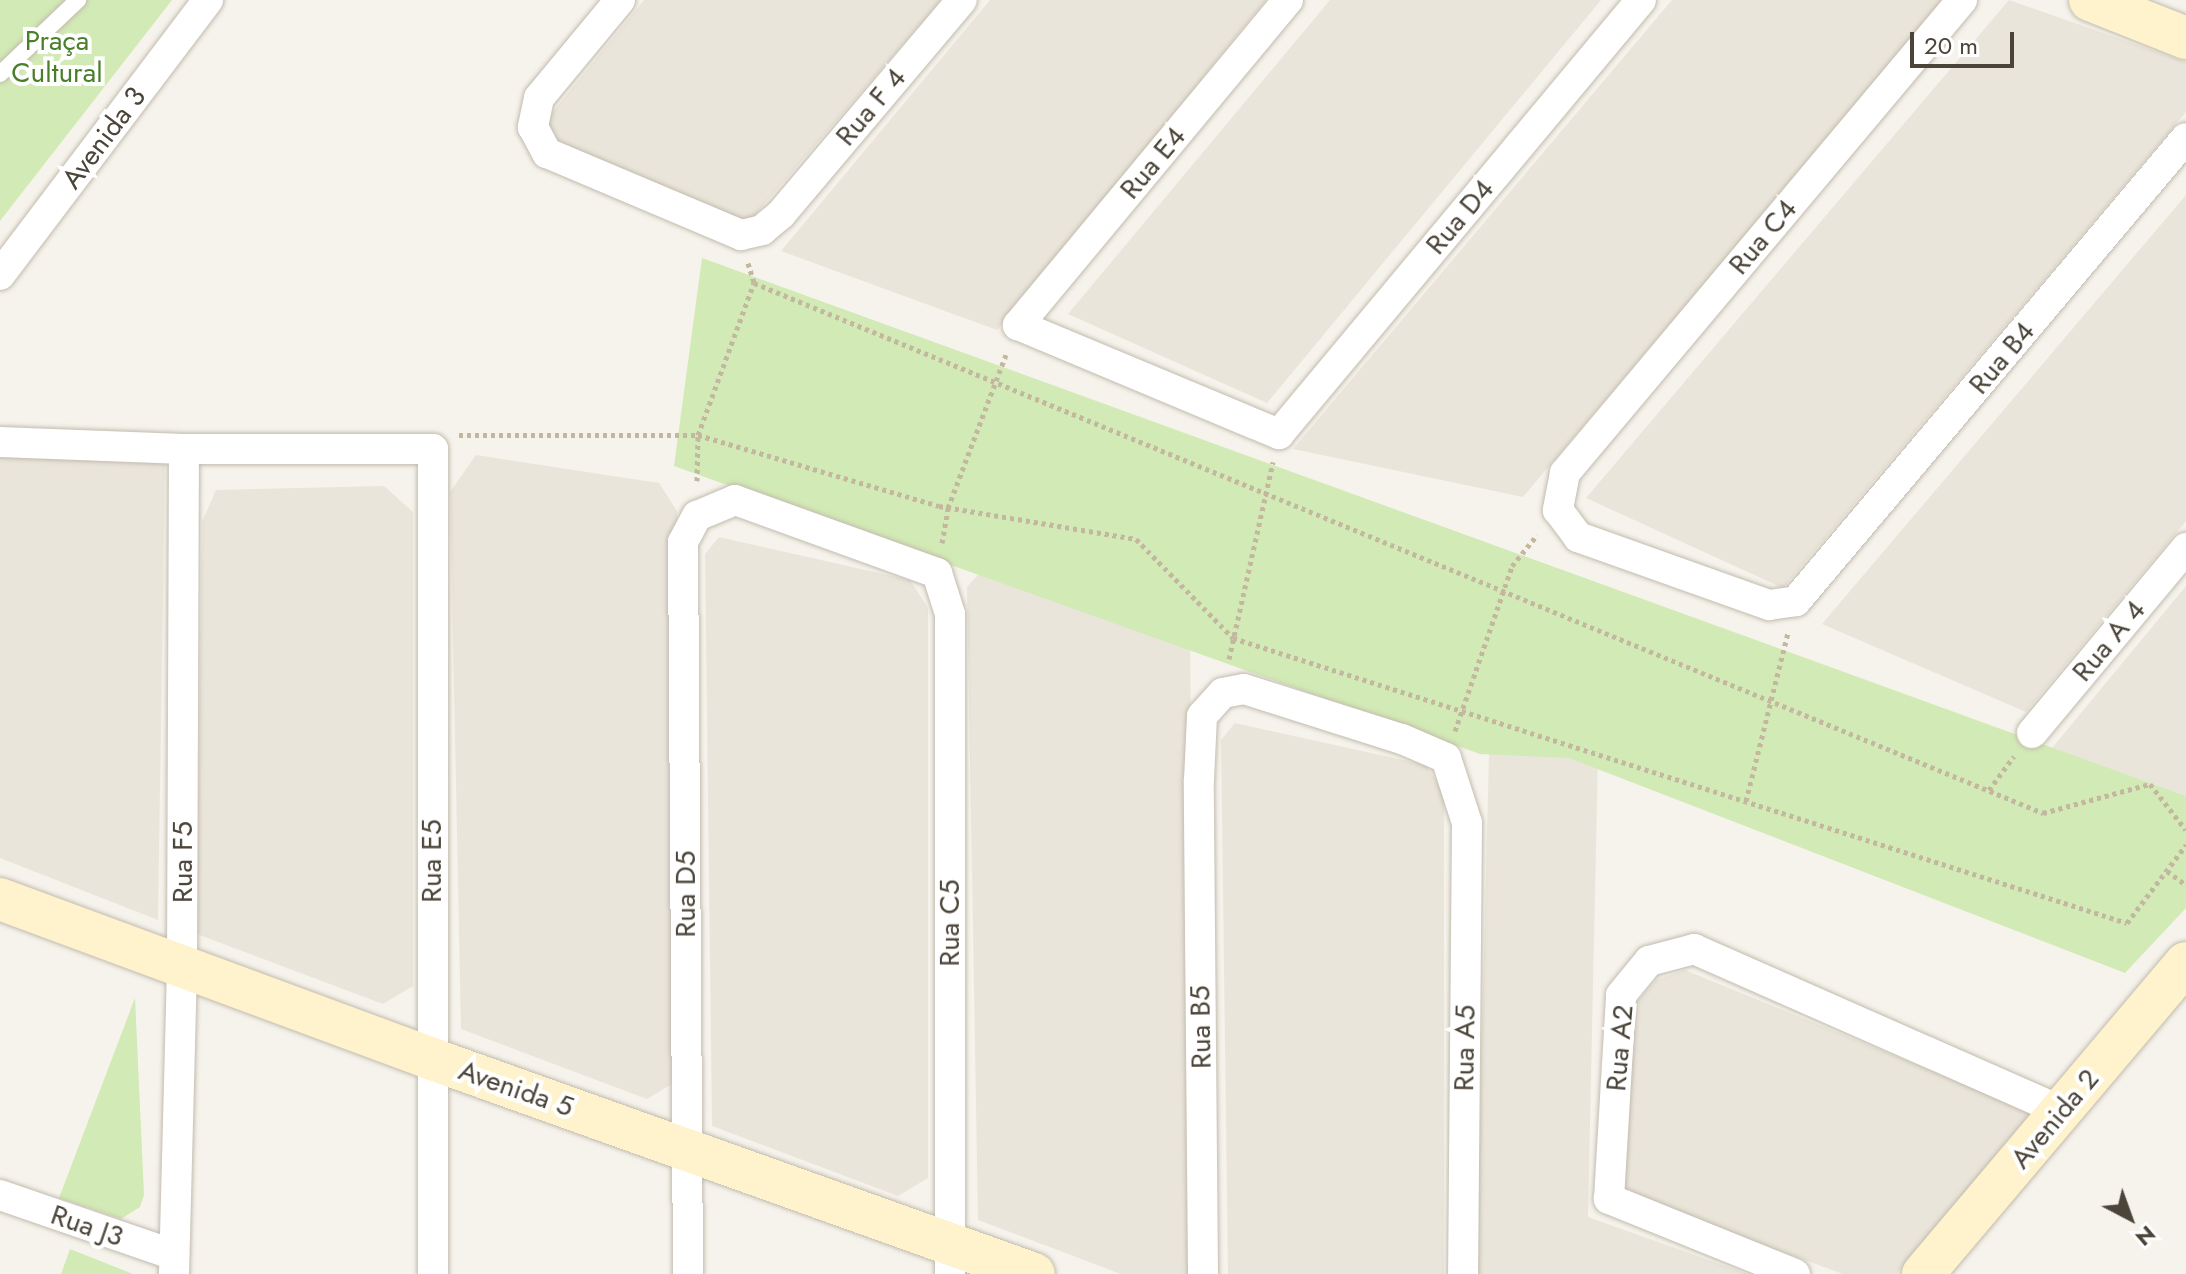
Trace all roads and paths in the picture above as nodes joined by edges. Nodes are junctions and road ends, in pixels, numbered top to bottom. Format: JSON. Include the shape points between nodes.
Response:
{"nodes":[{"id":1,"x":78,"y":0,"type":"edge"},
{"id":2,"x":208,"y":0,"type":"edge"},
{"id":3,"x":620,"y":0,"type":"edge"},
{"id":4,"x":962,"y":0,"type":"edge"},
{"id":5,"x":1288,"y":0,"type":"edge"},
{"id":6,"x":1641,"y":0,"type":"edge"},
{"id":7,"x":1962,"y":0,"type":"edge"},
{"id":8,"x":2090,"y":0,"type":"edge"},
{"id":9,"x":2186,"y":38,"type":"edge"},
{"id":10,"x":0,"y":74,"type":"edge"},
{"id":11,"x":2186,"y":138,"type":"edge"},
{"id":12,"x":0,"y":275,"type":"edge"},
{"id":13,"x":1018,"y":325,"type":"junction"},
{"id":14,"x":996,"y":382,"type":"junction"},
{"id":15,"x":1279,"y":434,"type":"junction"},
{"id":16,"x":698,"y":435,"type":"junction"},
{"id":17,"x":0,"y":442,"type":"edge"},
{"id":18,"x":184,"y":449,"type":"junction"},
{"id":19,"x":433,"y":449,"type":"junction"},
{"id":20,"x":1266,"y":493,"type":"junction"},
{"id":21,"x":948,"y":508,"type":"junction"},
{"id":22,"x":1558,"y":510,"type":"junction"},
{"id":23,"x":697,"y":516,"type":"junction"},
{"id":24,"x":2186,"y":548,"type":"edge"},
{"id":25,"x":937,"y":573,"type":"junction"},
{"id":26,"x":1504,"y":591,"type":"junction"},
{"id":27,"x":1796,"y":601,"type":"junction"},
{"id":28,"x":1233,"y":638,"type":"junction"},
{"id":29,"x":1223,"y":693,"type":"junction"},
{"id":30,"x":1771,"y":701,"type":"junction"},
{"id":31,"x":1462,"y":711,"type":"junction"},
{"id":32,"x":2032,"y":733,"type":"joint"},
{"id":33,"x":1446,"y":758,"type":"junction"},
{"id":34,"x":1989,"y":790,"type":"junction"},
{"id":35,"x":1746,"y":801,"type":"junction"},
{"id":36,"x":2186,"y":830,"type":"edge"},
{"id":37,"x":2186,"y":845,"type":"edge"},
{"id":38,"x":2167,"y":871,"type":"junction"},
{"id":39,"x":2186,"y":885,"type":"edge"},
{"id":40,"x":0,"y":899,"type":"edge"},
{"id":41,"x":2186,"y":963,"type":"edge"},
{"id":42,"x":182,"y":964,"type":"junction"},
{"id":43,"x":432,"y":1059,"type":"junction"},
{"id":44,"x":2061,"y":1111,"type":"junction"},
{"id":45,"x":688,"y":1150,"type":"junction"},
{"id":46,"x":0,"y":1195,"type":"edge"},
{"id":47,"x":950,"y":1260,"type":"edge"},
{"id":48,"x":174,"y":1265,"type":"edge"},
{"id":49,"x":433,"y":1274,"type":"edge"},
{"id":50,"x":688,"y":1274,"type":"edge"},
{"id":51,"x":1034,"y":1274,"type":"edge"},
{"id":52,"x":1203,"y":1274,"type":"edge"},
{"id":53,"x":1463,"y":1274,"type":"edge"},
{"id":54,"x":1795,"y":1274,"type":"edge"},
{"id":55,"x":1923,"y":1274,"type":"edge"}],
"edges":[{"from":1,"to":10,"type":"lane"},
{"from":2,"to":12,"type":"street","name":"Avenida 3"},
{"from":3,"to":4,"type":"street","name":"Rua F 4","via":[[539,98],[533,127],[547,153],[741,235],[762,230],[781,214]]},
{"from":5,"to":13,"type":"street","name":"Rua E4"},
{"from":6,"to":15,"type":"street","name":"Rua D4"},
{"from":7,"to":22,"type":"street","name":"Rua C4","via":[[1565,473]]},
{"from":8,"to":9,"type":"street"},
{"from":11,"to":27,"type":"street","name":"Rua B4"},
{"from":13,"to":14,"type":"path"},
{"from":13,"to":15,"type":"street"},
{"from":14,"to":16,"type":"path","via":[[754,283]]},
{"from":14,"to":20,"type":"path"},
{"from":14,"to":21,"type":"path"},
{"from":15,"to":20,"type":"path"},
{"from":16,"to":19,"type":"path","via":[[432,435]]},
{"from":16,"to":21,"type":"path"},
{"from":16,"to":23,"type":"path"},
{"from":17,"to":18,"type":"street"},
{"from":18,"to":19,"type":"street"},
{"from":18,"to":42,"type":"street","name":"Rua F5"},
{"from":19,"to":43,"type":"street","name":"Rua E5"},
{"from":20,"to":26,"type":"path"},
{"from":20,"to":28,"type":"path"},
{"from":21,"to":25,"type":"path"},
{"from":21,"to":28,"type":"path","via":[[1136,539]]},
{"from":22,"to":26,"type":"path","via":[[1512,566]]},
{"from":22,"to":27,"type":"street","via":[[1578,537],[1769,605]]},
{"from":23,"to":25,"type":"street","via":[[735,500]]},
{"from":23,"to":45,"type":"street","name":"Rua D5","via":[[683,542]]},
{"from":24,"to":32,"type":"street","name":"Rua A 4"},
{"from":25,"to":47,"type":"street","name":"Rua C5","via":[[950,614]]},
{"from":26,"to":30,"type":"path"},
{"from":26,"to":31,"type":"path"},
{"from":27,"to":30,"type":"path"},
{"from":28,"to":29,"type":"path"},
{"from":28,"to":31,"type":"path"},
{"from":29,"to":33,"type":"street","via":[[1244,689]]},
{"from":29,"to":52,"type":"street","name":"Rua B5","via":[[1202,716],[1199,780]]},
{"from":30,"to":34,"type":"path"},
{"from":30,"to":35,"type":"path"},
{"from":31,"to":33,"type":"path"},
{"from":31,"to":35,"type":"path"},
{"from":32,"to":34,"type":"path"},
{"from":33,"to":53,"type":"street","name":"Rua A5","via":[[1467,823]]},
{"from":34,"to":36,"type":"path","via":[[2043,813],[2150,784]]},
{"from":35,"to":38,"type":"path","via":[[2127,923]]},
{"from":37,"to":38,"type":"path"},
{"from":38,"to":39,"type":"path"},
{"from":40,"to":42,"type":"street","name":"Avenida 5"},
{"from":41,"to":44,"type":"street","name":"Avenida 2"},
{"from":42,"to":43,"type":"street","name":"Avenida 5"},
{"from":42,"to":48,"type":"street","name":"Rua F5"},
{"from":43,"to":45,"type":"street","name":"Avenida 5"},
{"from":43,"to":49,"type":"street","name":"Rua E5"},
{"from":44,"to":54,"type":"street","name":"Rua A2","via":[[1694,949],[1649,961],[1621,995],[1609,1199]]},
{"from":44,"to":55,"type":"street","name":"Avenida 2"},
{"from":45,"to":47,"type":"street","name":"Avenida 5"},
{"from":45,"to":50,"type":"street","name":"Rua D5"},
{"from":46,"to":48,"type":"street","name":"Rua J3"},
{"from":47,"to":51,"type":"street","name":"Avenida 5"}]}
